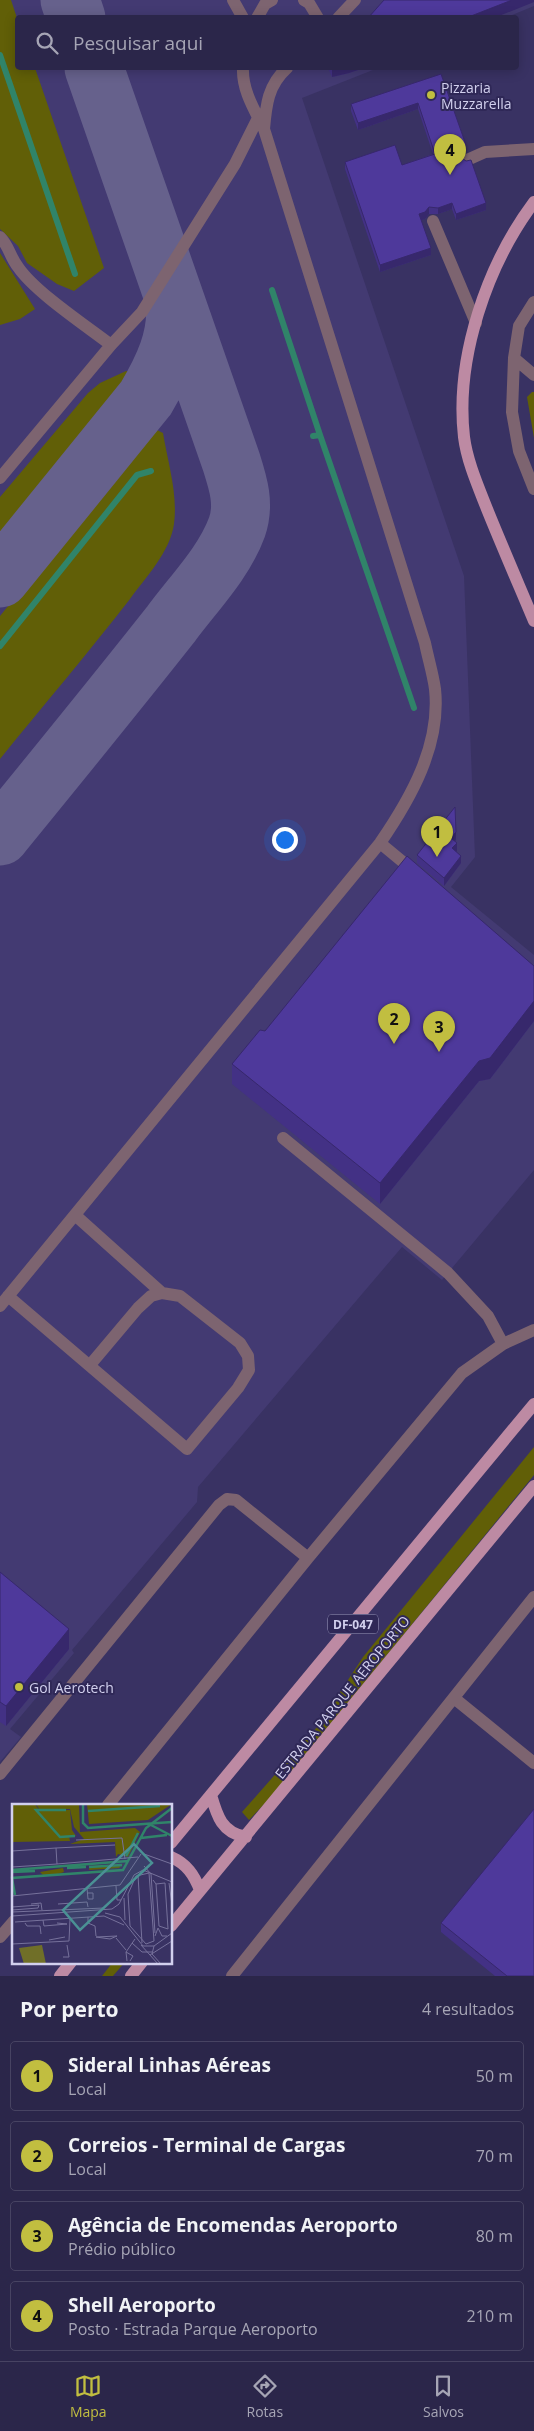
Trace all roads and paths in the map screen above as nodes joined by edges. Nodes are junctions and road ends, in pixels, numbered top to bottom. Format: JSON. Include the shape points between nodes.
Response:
{"nodes":[{"id":1,"x":233,"y":0,"type":"edge"},
{"id":2,"x":272,"y":0,"type":"edge"},
{"id":3,"x":304,"y":0,"type":"edge"},
{"id":4,"x":355,"y":0,"type":"edge"},
{"id":5,"x":241,"y":15,"type":"edge"},
{"id":6,"x":259,"y":15,"type":"edge"},
{"id":7,"x":317,"y":15,"type":"edge"},
{"id":8,"x":341,"y":15,"type":"edge"},
{"id":9,"x":243,"y":70,"type":"edge"},
{"id":10,"x":285,"y":70,"type":"edge"},
{"id":11,"x":261,"y":123,"type":"junction"},
{"id":12,"x":534,"y":149,"type":"edge"},
{"id":13,"x":466,"y":160,"type":"edge"},
{"id":14,"x":534,"y":202,"type":"edge"},
{"id":15,"x":433,"y":221,"type":"dead end"},
{"id":16,"x":0,"y":237,"type":"edge"},
{"id":17,"x":534,"y":302,"type":"edge"},
{"id":18,"x":476,"y":323,"type":"junction"},
{"id":19,"x":111,"y":345,"type":"junction"},
{"id":20,"x":514,"y":358,"type":"junction"},
{"id":21,"x":534,"y":375,"type":"edge"},
{"id":22,"x":0,"y":478,"type":"edge"},
{"id":23,"x":534,"y":489,"type":"edge"},
{"id":24,"x":534,"y":621,"type":"edge"},
{"id":25,"x":380,"y":843,"type":"junction"},
{"id":26,"x":424,"y":879,"type":"edge"},
{"id":27,"x":284,"y":1138,"type":"dead end"},
{"id":28,"x":75,"y":1215,"type":"junction"},
{"id":29,"x":162,"y":1293,"type":"junction"},
{"id":30,"x":4,"y":1301,"type":"edge"},
{"id":31,"x":534,"y":1330,"type":"edge"},
{"id":32,"x":503,"y":1344,"type":"junction"},
{"id":33,"x":90,"y":1365,"type":"junction"},
{"id":34,"x":534,"y":1404,"type":"edge"},
{"id":35,"x":534,"y":1486,"type":"edge"},
{"id":36,"x":308,"y":1558,"type":"junction"},
{"id":37,"x":534,"y":1597,"type":"edge"},
{"id":38,"x":454,"y":1698,"type":"junction"},
{"id":39,"x":534,"y":1763,"type":"edge"},
{"id":40,"x":0,"y":1774,"type":"edge"},
{"id":41,"x":211,"y":1795,"type":"junction"},
{"id":42,"x":109,"y":1804,"type":"edge"},
{"id":43,"x":246,"y":1837,"type":"junction"},
{"id":44,"x":172,"y":1843,"type":"edge"},
{"id":45,"x":172,"y":1858,"type":"edge"},
{"id":46,"x":200,"y":1890,"type":"junction"},
{"id":47,"x":12,"y":1923,"type":"edge"},
{"id":48,"x":172,"y":1925,"type":"edge"},
{"id":49,"x":0,"y":1937,"type":"edge"},
{"id":50,"x":69,"y":1964,"type":"edge"},
{"id":51,"x":140,"y":1964,"type":"edge"},
{"id":52,"x":60,"y":1976,"type":"edge"},
{"id":53,"x":130,"y":1976,"type":"edge"},
{"id":54,"x":232,"y":1976,"type":"edge"}],
"edges":[{"from":1,"to":5,"type":"street"},
{"from":2,"to":6,"type":"street","via":[[265,4]]},
{"from":3,"to":7,"type":"street"},
{"from":4,"to":8,"type":"street"},
{"from":9,"to":11,"type":"street","via":[[248,98]]},
{"from":10,"to":11,"type":"street","via":[[271,88]]},
{"from":11,"to":19,"type":"street","via":[[142,312]]},
{"from":11,"to":25,"type":"street","via":[[425,643],[435,689],[428,752],[418,780],[403,810]]},
{"from":12,"to":13,"type":"street","via":[[485,152]]},
{"from":14,"to":18,"type":"main road","via":[[514,229],[494,271]]},
{"from":15,"to":18,"type":"street"},
{"from":16,"to":19,"type":"street","via":[[23,273]]},
{"from":17,"to":20,"type":"street","via":[[519,326]]},
{"from":18,"to":24,"type":"main road","via":[[462,382],[464,437],[473,474]]},
{"from":19,"to":22,"type":"street"},
{"from":20,"to":21,"type":"street"},
{"from":20,"to":23,"type":"street","via":[[512,412],[519,451]]},
{"from":25,"to":26,"type":"street"},
{"from":25,"to":28,"type":"street"},
{"from":27,"to":32,"type":"street","via":[[447,1272],[488,1316]]},
{"from":28,"to":29,"type":"street"},
{"from":28,"to":30,"type":"street"},
{"from":29,"to":33,"type":"street","via":[[152,1296],[138,1308]]},
{"from":29,"to":33,"type":"street","via":[[180,1296],[240,1343],[248,1356],[249,1370],[238,1388],[187,1449]]},
{"from":30,"to":33,"type":"street"},
{"from":31,"to":32,"type":"street"},
{"from":32,"to":36,"type":"street","via":[[462,1373]]},
{"from":34,"to":41,"type":"main road","number":"DF-047"},
{"from":35,"to":43,"type":"main road","name":"ESTRADA PARQUE AEROPORTO"},
{"from":36,"to":40,"type":"street","via":[[236,1500],[228,1499]]},
{"from":36,"to":42,"type":"street"},
{"from":37,"to":38,"type":"street"},
{"from":38,"to":39,"type":"street"},
{"from":38,"to":54,"type":"street"},
{"from":41,"to":43,"type":"main road","via":[[218,1819],[226,1829]]},
{"from":41,"to":44,"type":"main road","number":"DF-047"},
{"from":43,"to":46,"type":"main road","name":"ESTRADA PARQUE AEROPORTO"},
{"from":45,"to":46,"type":"main road","via":[[189,1870]]},
{"from":46,"to":48,"type":"main road","name":"ESTRADA PARQUE AEROPORTO"},
{"from":47,"to":49,"type":"street"},
{"from":50,"to":52,"type":"main road"},
{"from":51,"to":53,"type":"main road"}]}
